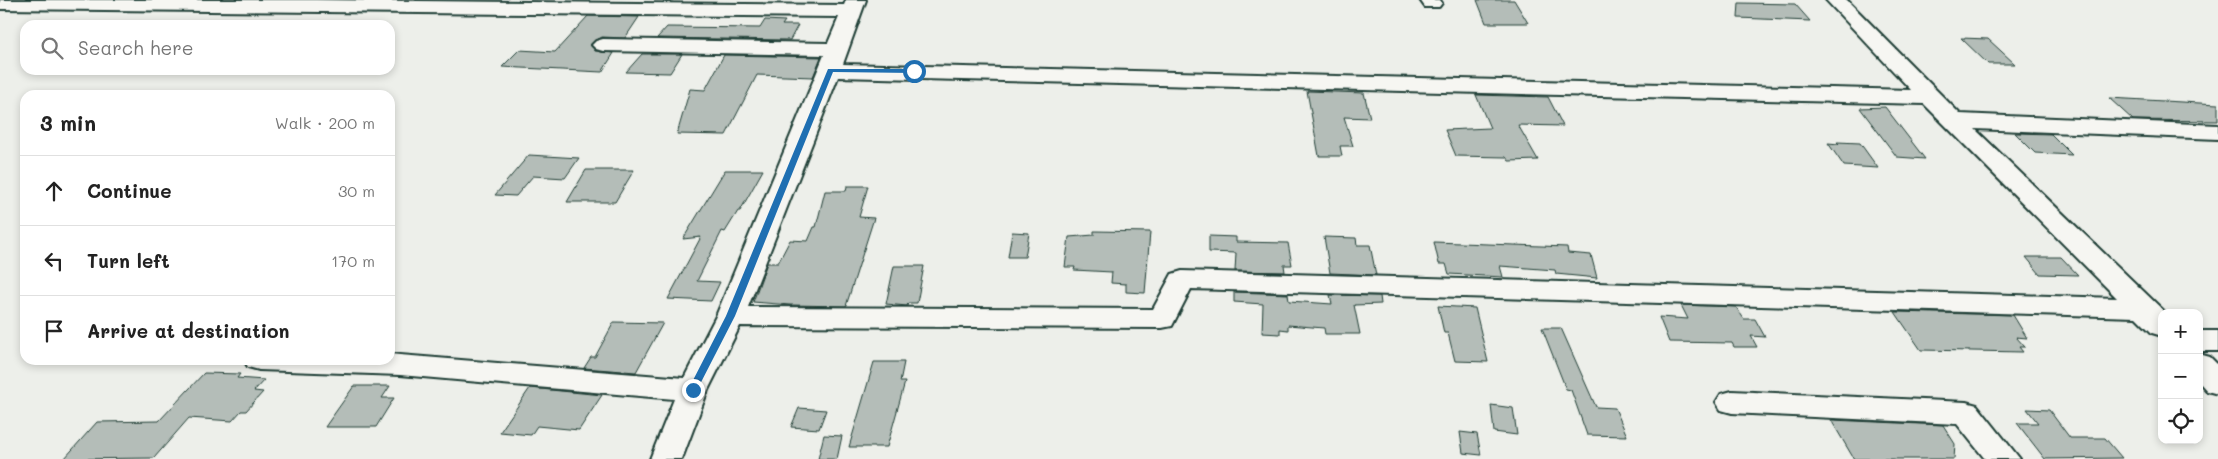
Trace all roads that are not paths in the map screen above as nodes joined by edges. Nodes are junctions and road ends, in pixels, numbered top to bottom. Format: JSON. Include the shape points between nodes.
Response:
{"nodes":[{"id":1,"x":1836,"y":0,"type":"edge"},
{"id":2,"x":0,"y":3,"type":"edge"},
{"id":3,"x":854,"y":5,"type":"edge"},
{"id":4,"x":603,"y":44,"type":"dead end"},
{"id":5,"x":833,"y":59,"type":"junction"},
{"id":6,"x":1931,"y":97,"type":"junction"},
{"id":7,"x":1954,"y":121,"type":"junction"},
{"id":8,"x":2218,"y":132,"type":"edge"},
{"id":9,"x":730,"y":316,"type":"junction"},
{"id":10,"x":2152,"y":317,"type":"edge"},
{"id":11,"x":2203,"y":341,"type":"edge"},
{"id":12,"x":2218,"y":341,"type":"edge"},
{"id":13,"x":395,"y":365,"type":"edge"},
{"id":14,"x":2203,"y":368,"type":"edge"},
{"id":15,"x":2218,"y":383,"type":"edge"},
{"id":16,"x":693,"y":390,"type":"junction"},
{"id":17,"x":1732,"y":402,"type":"dead end"},
{"id":18,"x":666,"y":459,"type":"edge"},
{"id":19,"x":2004,"y":459,"type":"edge"}],
"edges":[{"from":1,"to":6,"type":"street"},
{"from":2,"to":3,"type":"street"},
{"from":3,"to":5,"type":"street"},
{"from":4,"to":5,"type":"street"},
{"from":5,"to":6,"type":"street"},
{"from":5,"to":9,"type":"street"},
{"from":6,"to":7,"type":"street"},
{"from":7,"to":8,"type":"street"},
{"from":7,"to":10,"type":"street"},
{"from":9,"to":10,"type":"street","via":[[1162,319],[1182,280]]},
{"from":9,"to":16,"type":"street"},
{"from":11,"to":12,"type":"street"},
{"from":13,"to":16,"type":"street"},
{"from":14,"to":15,"type":"street"},
{"from":16,"to":18,"type":"street"},
{"from":17,"to":19,"type":"street","via":[[1966,413]]}]}
